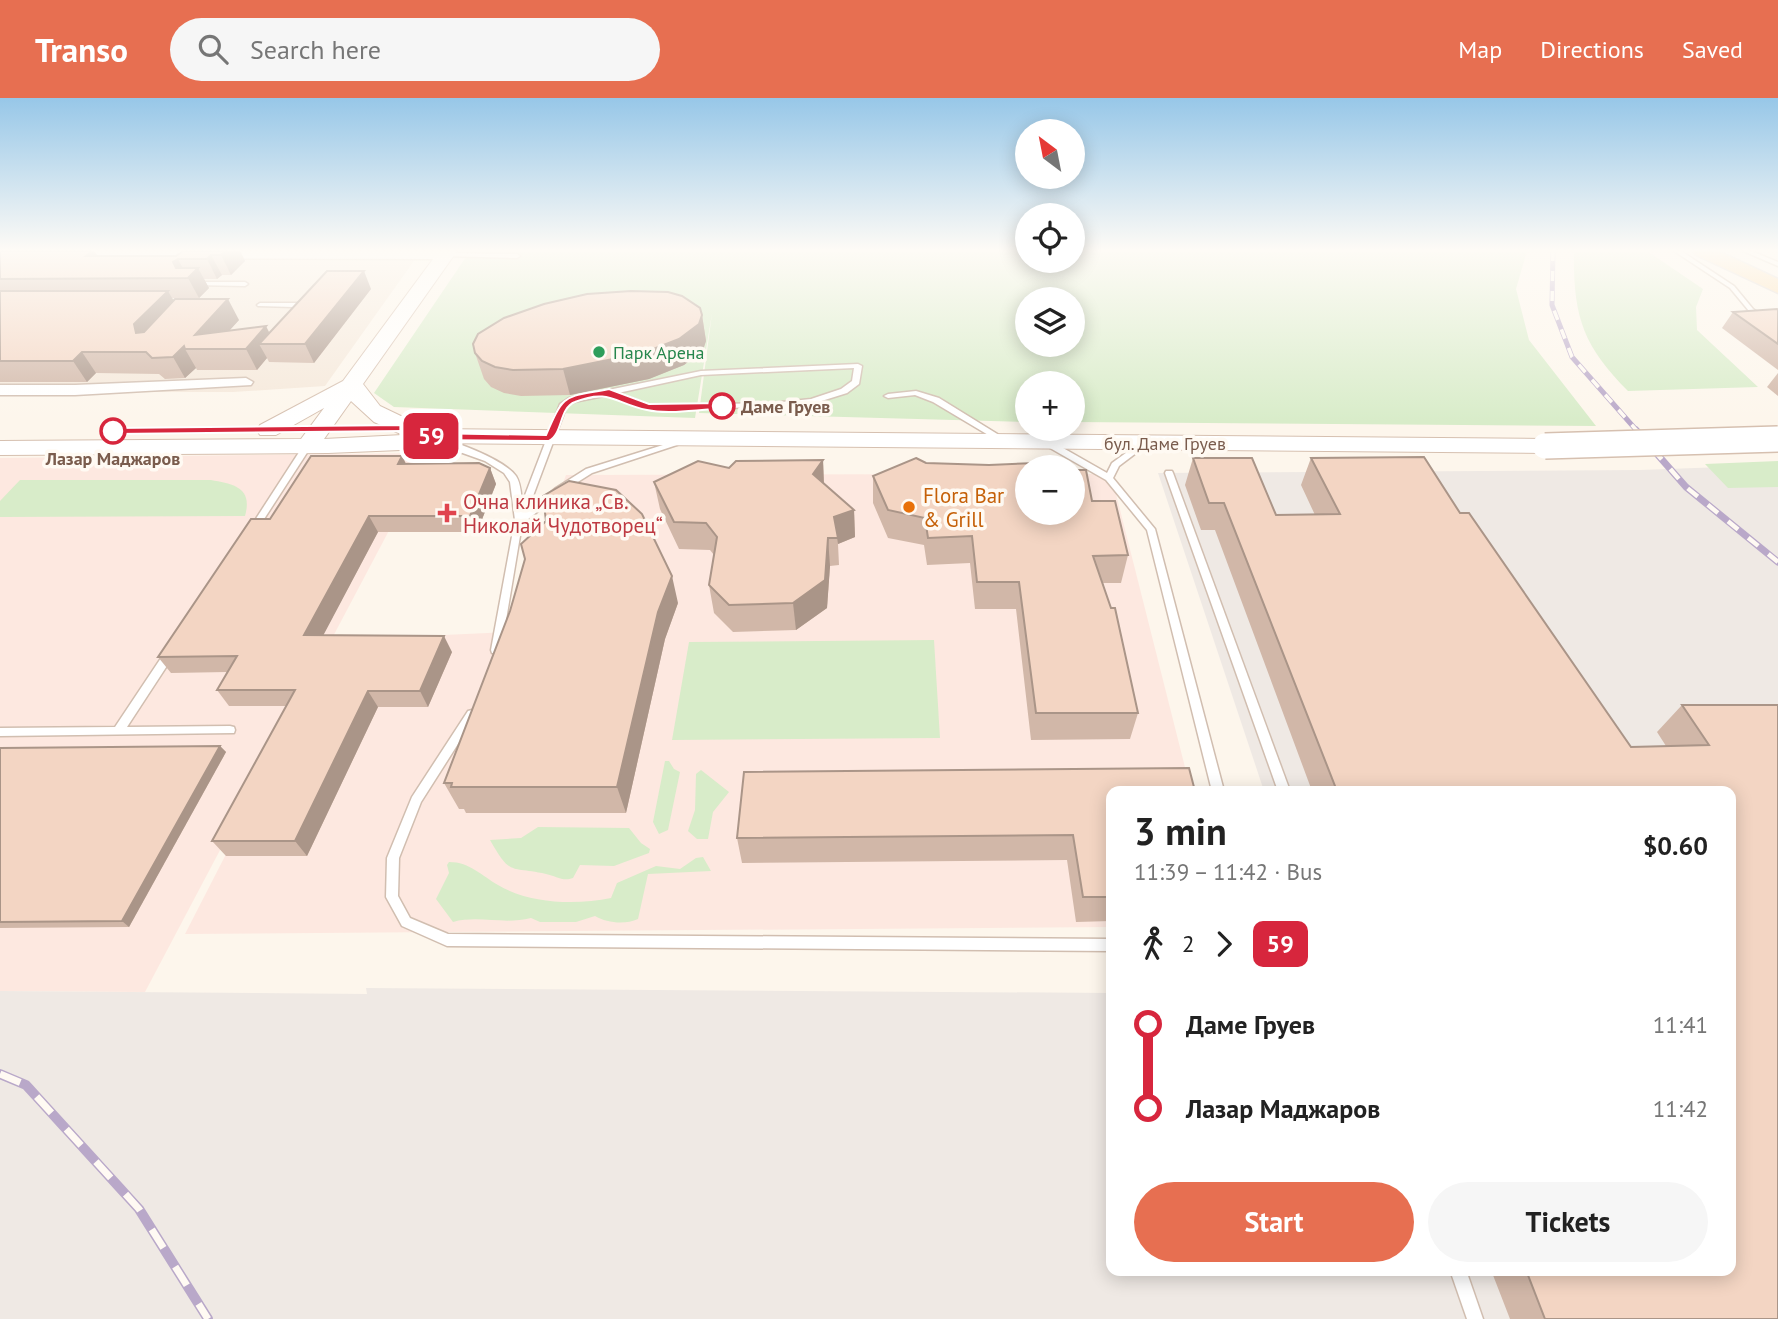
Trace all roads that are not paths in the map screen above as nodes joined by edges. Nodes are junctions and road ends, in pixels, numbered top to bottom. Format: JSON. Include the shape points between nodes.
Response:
{"nodes":[{"id":1,"x":296,"y":308,"type":"edge"},
{"id":2,"x":406,"y":308,"type":"edge"},
{"id":3,"x":1749,"y":308,"type":"edge"},
{"id":4,"x":290,"y":315,"type":"edge"},
{"id":5,"x":1778,"y":329,"type":"edge"},
{"id":6,"x":246,"y":382,"type":"dead end"},
{"id":7,"x":352,"y":383,"type":"junction"},
{"id":8,"x":0,"y":390,"type":"edge"},
{"id":9,"x":609,"y":392,"type":"junction"},
{"id":10,"x":888,"y":396,"type":"dead end"},
{"id":11,"x":404,"y":428,"type":"junction"},
{"id":12,"x":268,"y":430,"type":"junction"},
{"id":13,"x":0,"y":432,"type":"edge"},
{"id":14,"x":425,"y":436,"type":"junction"},
{"id":15,"x":314,"y":438,"type":"junction"},
{"id":16,"x":549,"y":438,"type":"junction"},
{"id":17,"x":1778,"y":439,"type":"edge"},
{"id":18,"x":688,"y":440,"type":"junction"},
{"id":19,"x":1006,"y":442,"type":"junction"},
{"id":20,"x":1046,"y":442,"type":"junction"},
{"id":21,"x":1145,"y":443,"type":"junction"},
{"id":22,"x":0,"y":448,"type":"edge"},
{"id":23,"x":1169,"y":472,"type":"dead end"},
{"id":24,"x":1109,"y":478,"type":"junction"},
{"id":25,"x":518,"y":524,"type":"junction"},
{"id":26,"x":247,"y":537,"type":"edge"},
{"id":27,"x":179,"y":640,"type":"edge"},
{"id":28,"x":491,"y":664,"type":"edge"},
{"id":29,"x":479,"y":697,"type":"edge"},
{"id":30,"x":230,"y":730,"type":"dead end"},
{"id":31,"x":118,"y":731,"type":"junction"},
{"id":32,"x":0,"y":732,"type":"edge"},
{"id":33,"x":1218,"y":786,"type":"edge"},
{"id":34,"x":1282,"y":786,"type":"edge"},
{"id":35,"x":1106,"y":945,"type":"edge"},
{"id":36,"x":1460,"y":1276,"type":"edge"},
{"id":37,"x":1475,"y":1319,"type":"edge"}],
"edges":[{"from":1,"to":4,"type":"lane"},
{"from":2,"to":7,"type":"main road"},
{"from":3,"to":5,"type":"lane"},
{"from":6,"to":8,"type":"street"},
{"from":7,"to":11,"type":"main road","via":[[364,405]]},
{"from":7,"to":12,"type":"main road"},
{"from":7,"to":15,"type":"main road"},
{"from":9,"to":9,"type":"lane","via":[[701,373],[858,366],[856,382],[844,391],[812,401],[648,407]]},
{"from":9,"to":16,"type":"lane","via":[[564,404]]},
{"from":10,"to":19,"type":"lane","via":[[916,393],[936,400]]},
{"from":11,"to":14,"type":"main road","name":"бул. Даме Груев"},
{"from":11,"to":15,"type":"main road","name":"бул. Даме Груев"},
{"from":12,"to":13,"type":"main road","name":"бул. Даме Груев"},
{"from":12,"to":15,"type":"main road","name":"бул. Даме Груев"},
{"from":14,"to":15,"type":"main road","name":"бул. Даме Груев","via":[[400,443]]},
{"from":14,"to":16,"type":"main road","name":"бул. Даме Груев"},
{"from":14,"to":25,"type":"lane","via":[[505,470],[513,479]]},
{"from":15,"to":22,"type":"main road","name":"бул. Даме Груев","via":[[204,446]]},
{"from":15,"to":26,"type":"lane"},
{"from":16,"to":18,"type":"main road","name":"бул. Даме Груев"},
{"from":16,"to":25,"type":"lane"},
{"from":17,"to":21,"type":"main road","name":"бул. Даме Груев","bridge":true,"via":[[1545,446]]},
{"from":18,"to":19,"type":"main road","name":"бул. Даме Груев"},
{"from":18,"to":25,"type":"lane","via":[[589,471]]},
{"from":19,"to":20,"type":"main road","name":"бул. Даме Груев"},
{"from":20,"to":21,"type":"main road","name":"бул. Даме Груев"},
{"from":20,"to":24,"type":"lane"},
{"from":21,"to":24,"type":"lane","via":[[1115,465]]},
{"from":23,"to":34,"type":"lane"},
{"from":24,"to":33,"type":"lane","via":[[1151,529]]},
{"from":25,"to":28,"type":"lane"},
{"from":27,"to":31,"type":"lane"},
{"from":29,"to":35,"type":"lane","via":[[466,726],[416,800],[393,858],[392,897],[406,922],[447,940]]},
{"from":30,"to":31,"type":"lane"},
{"from":31,"to":32,"type":"lane"},
{"from":36,"to":37,"type":"lane"}]}
